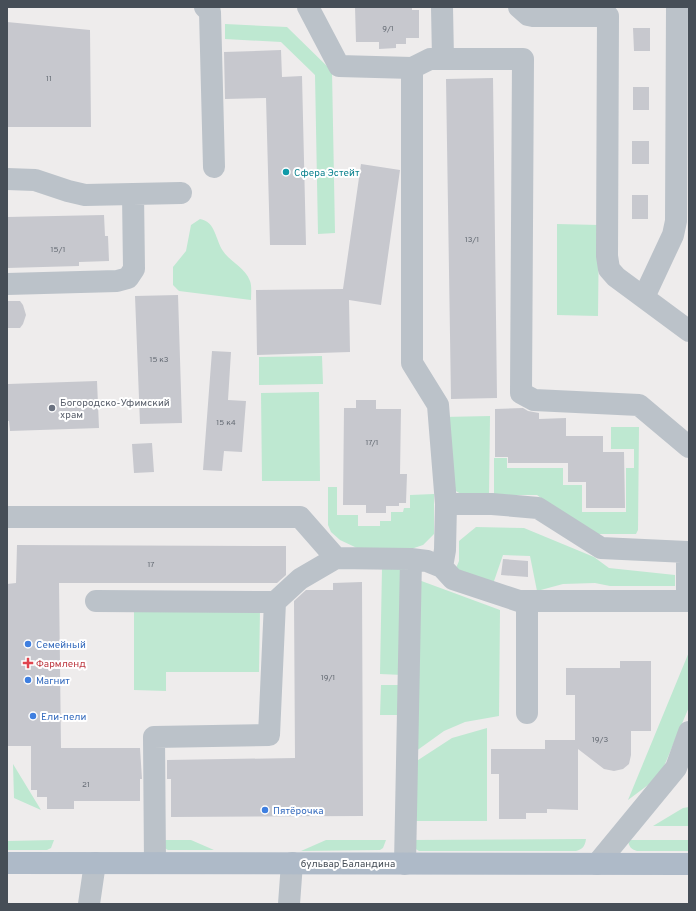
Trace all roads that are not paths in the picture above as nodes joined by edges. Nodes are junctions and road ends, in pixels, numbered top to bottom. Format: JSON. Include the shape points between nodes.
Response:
{"nodes":[{"id":1,"x":205,"y":7,"type":"edge"},
{"id":2,"x":308,"y":7,"type":"edge"},
{"id":3,"x":442,"y":7,"type":"edge"},
{"id":4,"x":519,"y":7,"type":"edge"},
{"id":5,"x":677,"y":7,"type":"edge"},
{"id":6,"x":683,"y":50,"type":"edge"},
{"id":7,"x":442,"y":59,"type":"junction"},
{"id":8,"x":412,"y":68,"type":"junction"},
{"id":9,"x":214,"y":167,"type":"dead end"},
{"id":10,"x":7,"y":179,"type":"edge"},
{"id":11,"x":181,"y":193,"type":"dead end"},
{"id":12,"x":133,"y":194,"type":"junction"},
{"id":13,"x":7,"y":284,"type":"edge"},
{"id":14,"x":644,"y":297,"type":"junction"},
{"id":15,"x":689,"y":331,"type":"edge"},
{"id":16,"x":689,"y":447,"type":"edge"},
{"id":17,"x":446,"y":504,"type":"junction"},
{"id":18,"x":7,"y":517,"type":"edge"},
{"id":19,"x":336,"y":558,"type":"junction"},
{"id":20,"x":411,"y":559,"type":"junction"},
{"id":21,"x":442,"y":567,"type":"junction"},
{"id":22,"x":96,"y":601,"type":"dead end"},
{"id":23,"x":527,"y":601,"type":"junction"},
{"id":24,"x":688,"y":601,"type":"edge"},
{"id":25,"x":275,"y":602,"type":"junction"},
{"id":26,"x":527,"y":713,"type":"dead end"},
{"id":27,"x":689,"y":732,"type":"edge"},
{"id":28,"x":7,"y":863,"type":"edge"},
{"id":29,"x":94,"y":863,"type":"junction"},
{"id":30,"x":155,"y":863,"type":"junction"},
{"id":31,"x":292,"y":863,"type":"junction"},
{"id":32,"x":405,"y":864,"type":"junction"},
{"id":33,"x":597,"y":864,"type":"junction"},
{"id":34,"x":689,"y":864,"type":"edge"},
{"id":35,"x":89,"y":904,"type":"edge"},
{"id":36,"x":289,"y":904,"type":"edge"}],
"edges":[{"from":1,"to":9,"type":"street","via":[[210,12]]},
{"from":2,"to":8,"type":"street","via":[[339,66]]},
{"from":3,"to":7,"type":"street"},
{"from":4,"to":14,"type":"street","via":[[533,16],[608,16],[607,256],[609,269]]},
{"from":5,"to":6,"type":"street"},
{"from":6,"to":14,"type":"street","via":[[676,221],[673,235]]},
{"from":7,"to":8,"type":"street","via":[[430,59]]},
{"from":7,"to":16,"type":"street","via":[[523,59],[521,392],[534,400],[638,405]]},
{"from":8,"to":17,"type":"street","via":[[412,363],[438,405]]},
{"from":10,"to":12,"type":"street","via":[[35,180],[85,195]]},
{"from":11,"to":12,"type":"street"},
{"from":12,"to":13,"type":"street","via":[[134,269],[128,278],[118,281]]},
{"from":14,"to":15,"type":"street"},
{"from":17,"to":21,"type":"street"},
{"from":17,"to":24,"type":"street","via":[[538,508],[601,548],[686,552]]},
{"from":18,"to":19,"type":"street","via":[[300,517]]},
{"from":19,"to":20,"type":"street"},
{"from":19,"to":25,"type":"street","via":[[300,579]]},
{"from":20,"to":21,"type":"street","via":[[427,561]]},
{"from":20,"to":32,"type":"street"},
{"from":21,"to":23,"type":"street","via":[[453,579],[519,601]]},
{"from":22,"to":25,"type":"street"},
{"from":23,"to":24,"type":"street"},
{"from":23,"to":26,"type":"street"},
{"from":25,"to":30,"type":"street","via":[[269,735],[154,737]]},
{"from":27,"to":33,"type":"street","via":[[676,768]]},
{"from":28,"to":29,"type":"main road","name":"бульвар Баландина"},
{"from":29,"to":30,"type":"main road","name":"бульвар Баландина"},
{"from":29,"to":35,"type":"street"},
{"from":30,"to":31,"type":"main road","name":"бульвар Баландина"},
{"from":31,"to":32,"type":"main road","name":"бульвар Баландина"},
{"from":31,"to":36,"type":"street"},
{"from":32,"to":33,"type":"main road","name":"бульвар Баландина"},
{"from":33,"to":34,"type":"main road","name":"бульвар Баландина"}]}
